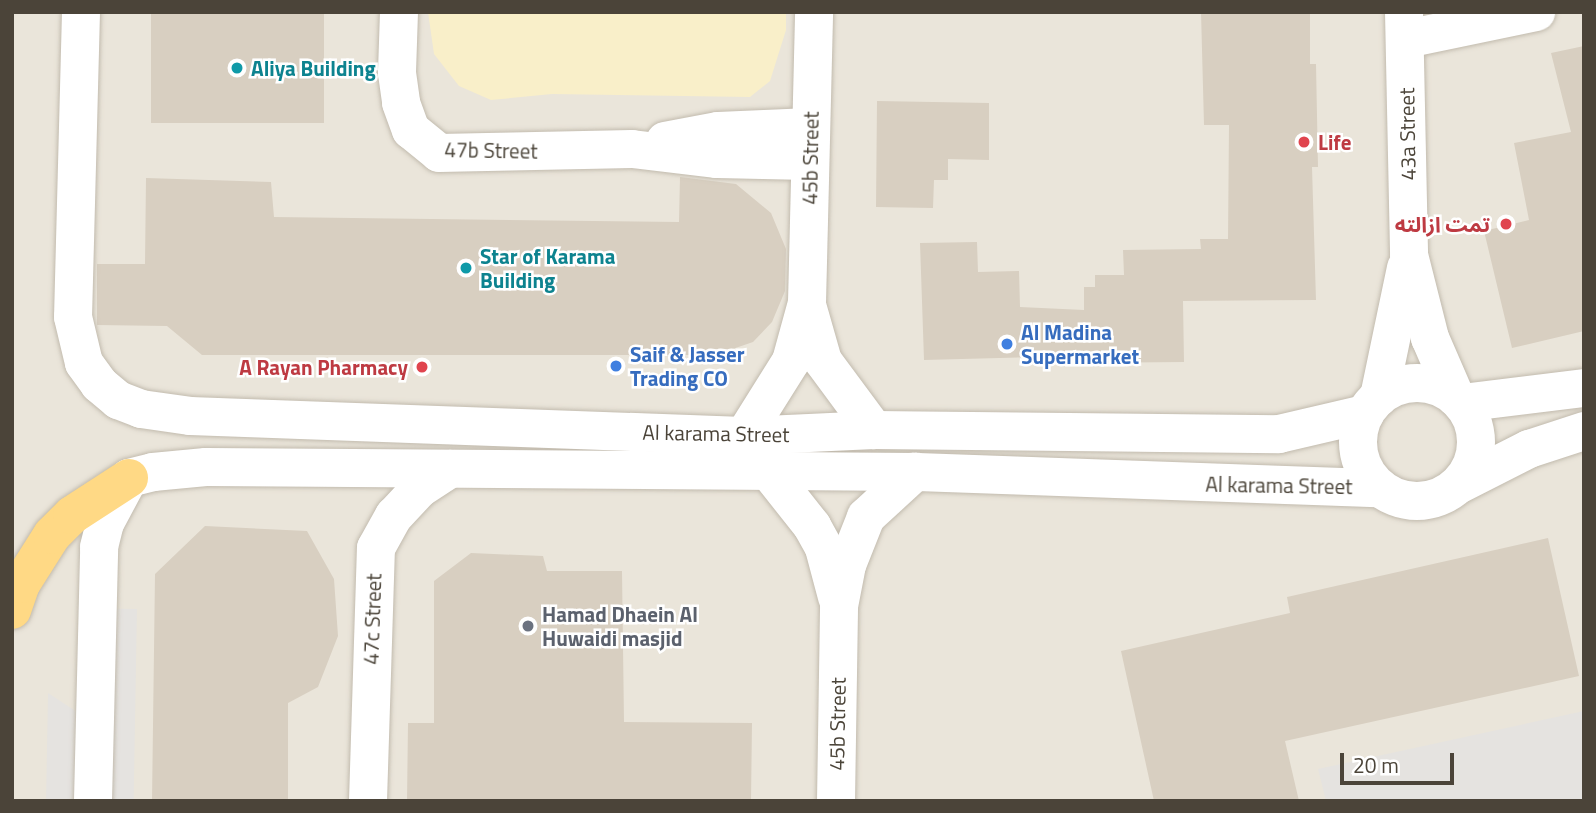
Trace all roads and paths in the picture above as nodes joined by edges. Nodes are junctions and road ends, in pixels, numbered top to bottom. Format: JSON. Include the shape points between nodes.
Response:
{"nodes":[{"id":1,"x":81,"y":12,"type":"edge"},
{"id":2,"x":814,"y":12,"type":"edge"},
{"id":3,"x":1536,"y":12,"type":"edge"},
{"id":4,"x":399,"y":24,"type":"edge"},
{"id":5,"x":1405,"y":26,"type":"edge"},
{"id":6,"x":810,"y":144,"type":"junction"},
{"id":7,"x":1409,"y":255,"type":"junction"},
{"id":8,"x":807,"y":303,"type":"junction"},
{"id":9,"x":1584,"y":388,"type":"edge"},
{"id":10,"x":1459,"y":400,"type":"junction"},
{"id":11,"x":1372,"y":405,"type":"junction"},
{"id":12,"x":874,"y":430,"type":"junction"},
{"id":13,"x":1584,"y":432,"type":"edge"},
{"id":14,"x":744,"y":436,"type":"junction"},
{"id":15,"x":450,"y":469,"type":"junction"},
{"id":16,"x":770,"y":472,"type":"junction"},
{"id":17,"x":915,"y":472,"type":"junction"},
{"id":18,"x":129,"y":478,"type":"junction"},
{"id":19,"x":1458,"y":485,"type":"junction"},
{"id":20,"x":1380,"y":488,"type":"junction"},
{"id":21,"x":839,"y":606,"type":"junction"},
{"id":22,"x":12,"y":610,"type":"edge"},
{"id":23,"x":93,"y":801,"type":"edge"},
{"id":24,"x":368,"y":801,"type":"edge"},
{"id":25,"x":836,"y":801,"type":"edge"}],
"edges":[{"from":1,"to":14,"type":"street","name":"Al karama Street","via":[[73,317],[84,363],[118,400],[141,409],[190,416]]},
{"from":2,"to":6,"type":"street","name":"45b Street"},
{"from":3,"to":5,"type":"street"},
{"from":4,"to":6,"type":"street","name":"47b Street","via":[[401,103],[411,130],[439,153],[632,149],[718,131]]},
{"from":5,"to":7,"type":"street","name":"43a Street"},
{"from":6,"to":8,"type":"street","name":"45b Street"},
{"from":7,"to":10,"type":"street","name":"43a Street","via":[[1430,338]]},
{"from":7,"to":11,"type":"street","name":"43a Street"},
{"from":8,"to":12,"type":"street","name":"45b Street","via":[[823,361]]},
{"from":8,"to":14,"type":"street","name":"45b Street","via":[[791,361]]},
{"from":9,"to":10,"type":"street"},
{"from":10,"to":11,"type":"street","via":[[1438,387],[1418,383],[1397,386]]},
{"from":10,"to":19,"type":"street","via":[[1476,436],[1475,454]]},
{"from":11,"to":12,"type":"street","name":"Al karama Street","via":[[1279,434]]},
{"from":11,"to":20,"type":"street","via":[[1359,433],[1359,453]]},
{"from":12,"to":14,"type":"street","name":"Al karama Street"},
{"from":13,"to":19,"type":"street","via":[[1529,449]]},
{"from":15,"to":16,"type":"street","name":"Al karama Street"},
{"from":15,"to":18,"type":"street","name":"Al karama Street","via":[[206,467]]},
{"from":15,"to":24,"type":"street","name":"47c Street","via":[[419,489],[394,516],[376,548]]},
{"from":16,"to":17,"type":"street","name":"Al karama Street"},
{"from":16,"to":21,"type":"street","name":"45b Street","via":[[799,506],[824,548]]},
{"from":17,"to":20,"type":"street","name":"Al karama Street"},
{"from":17,"to":21,"type":"street","name":"45b Street","via":[[866,517],[854,540]]},
{"from":18,"to":22,"type":"highway","via":[[72,515],[52,535],[21,584]]},
{"from":18,"to":23,"type":"street","via":[[106,523],[95,573]]},
{"from":19,"to":20,"type":"street","via":[[1427,500],[1402,498]]},
{"from":21,"to":25,"type":"street","name":"45b Street"}]}
